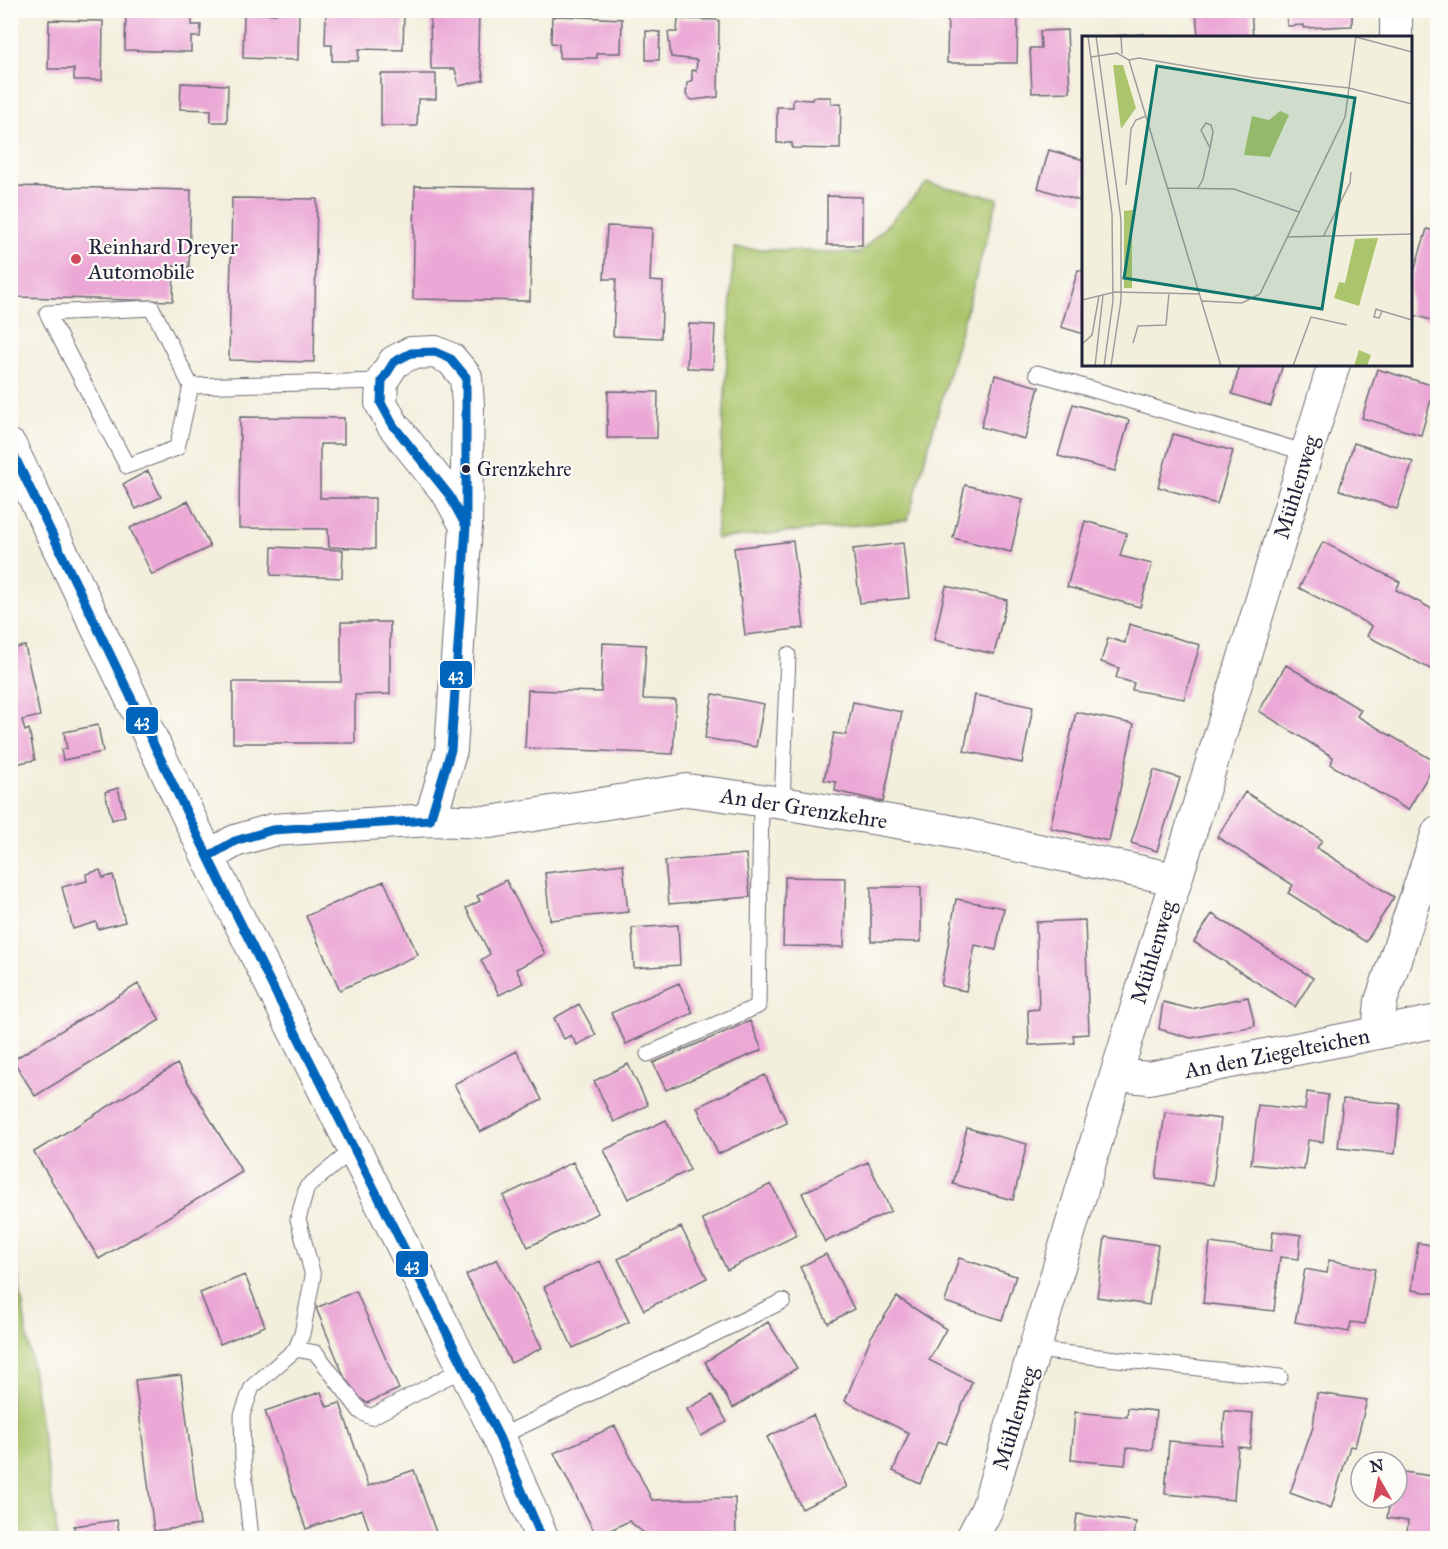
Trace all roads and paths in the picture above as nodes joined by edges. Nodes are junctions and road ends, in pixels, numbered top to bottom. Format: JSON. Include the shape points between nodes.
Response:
{"nodes":[{"id":1,"x":1396,"y":10,"type":"edge"},
{"id":2,"x":1396,"y":36,"type":"edge"},
{"id":3,"x":1333,"y":366,"type":"edge"},
{"id":4,"x":1037,"y":373,"type":"dead end"},
{"id":5,"x":382,"y":381,"type":"junction"},
{"id":6,"x":191,"y":386,"type":"junction"},
{"id":7,"x":10,"y":446,"type":"edge"},
{"id":8,"x":1307,"y":453,"type":"junction"},
{"id":9,"x":466,"y":526,"type":"junction"},
{"id":10,"x":788,"y":655,"type":"dead end"},
{"id":11,"x":772,"y":801,"type":"junction"},
{"id":12,"x":430,"y":820,"type":"junction"},
{"id":13,"x":1437,"y":832,"type":"edge"},
{"id":14,"x":209,"y":856,"type":"junction"},
{"id":15,"x":1175,"y":879,"type":"junction"},
{"id":16,"x":1437,"y":1021,"type":"edge"},
{"id":17,"x":1378,"y":1033,"type":"junction"},
{"id":18,"x":648,"y":1054,"type":"dead end"},
{"id":19,"x":1116,"y":1075,"type":"junction"},
{"id":20,"x":354,"y":1149,"type":"junction"},
{"id":21,"x":783,"y":1301,"type":"dead end"},
{"id":22,"x":296,"y":1349,"type":"junction"},
{"id":23,"x":1035,"y":1350,"type":"junction"},
{"id":24,"x":464,"y":1368,"type":"junction"},
{"id":25,"x":1280,"y":1377,"type":"dead end"},
{"id":26,"x":499,"y":1437,"type":"junction"},
{"id":27,"x":250,"y":1539,"type":"edge"},
{"id":28,"x":542,"y":1539,"type":"edge"},
{"id":29,"x":972,"y":1539,"type":"edge"}],
"edges":[{"from":1,"to":2,"type":"street"},
{"from":3,"to":8,"type":"street","name":"Mühlenweg"},
{"from":4,"to":8,"type":"lane"},
{"from":5,"to":6,"type":"lane"},
{"from":5,"to":9,"type":"street","via":[[381,403],[393,425],[449,495]]},
{"from":5,"to":9,"type":"street","via":[[394,362],[411,353],[443,355],[466,377]]},
{"from":6,"to":6,"type":"lane","via":[[152,308],[47,313],[127,466],[177,448]]},
{"from":7,"to":14,"type":"street"},
{"from":8,"to":15,"type":"street","name":"Mühlenweg"},
{"from":9,"to":12,"type":"street","via":[[451,750]]},
{"from":10,"to":11,"type":"lane"},
{"from":11,"to":12,"type":"street","name":"An der Grenzkehre","via":[[687,790],[490,822]]},
{"from":11,"to":15,"type":"street","name":"An der Grenzkehre","via":[[944,830]]},
{"from":11,"to":18,"type":"lane","via":[[758,1006]]},
{"from":12,"to":14,"type":"street","via":[[272,830],[235,840]]},
{"from":13,"to":17,"type":"street","via":[[1381,1000]]},
{"from":14,"to":20,"type":"street"},
{"from":15,"to":19,"type":"street","name":"Mühlenweg"},
{"from":16,"to":17,"type":"street","name":"An den Ziegelteichen"},
{"from":17,"to":19,"type":"street","name":"An den Ziegelteichen","via":[[1149,1078]]},
{"from":19,"to":23,"type":"street","name":"Mühlenweg"},
{"from":20,"to":22,"type":"lane","via":[[307,1187],[298,1219],[313,1276]]},
{"from":20,"to":24,"type":"street"},
{"from":21,"to":26,"type":"lane"},
{"from":22,"to":24,"type":"lane","via":[[316,1353],[361,1412],[370,1417]]},
{"from":22,"to":27,"type":"lane","via":[[252,1387],[242,1415]]},
{"from":23,"to":25,"type":"lane"},
{"from":23,"to":29,"type":"street","name":"Mühlenweg","via":[[987,1509]]},
{"from":24,"to":26,"type":"street"},
{"from":26,"to":28,"type":"street"}]}
